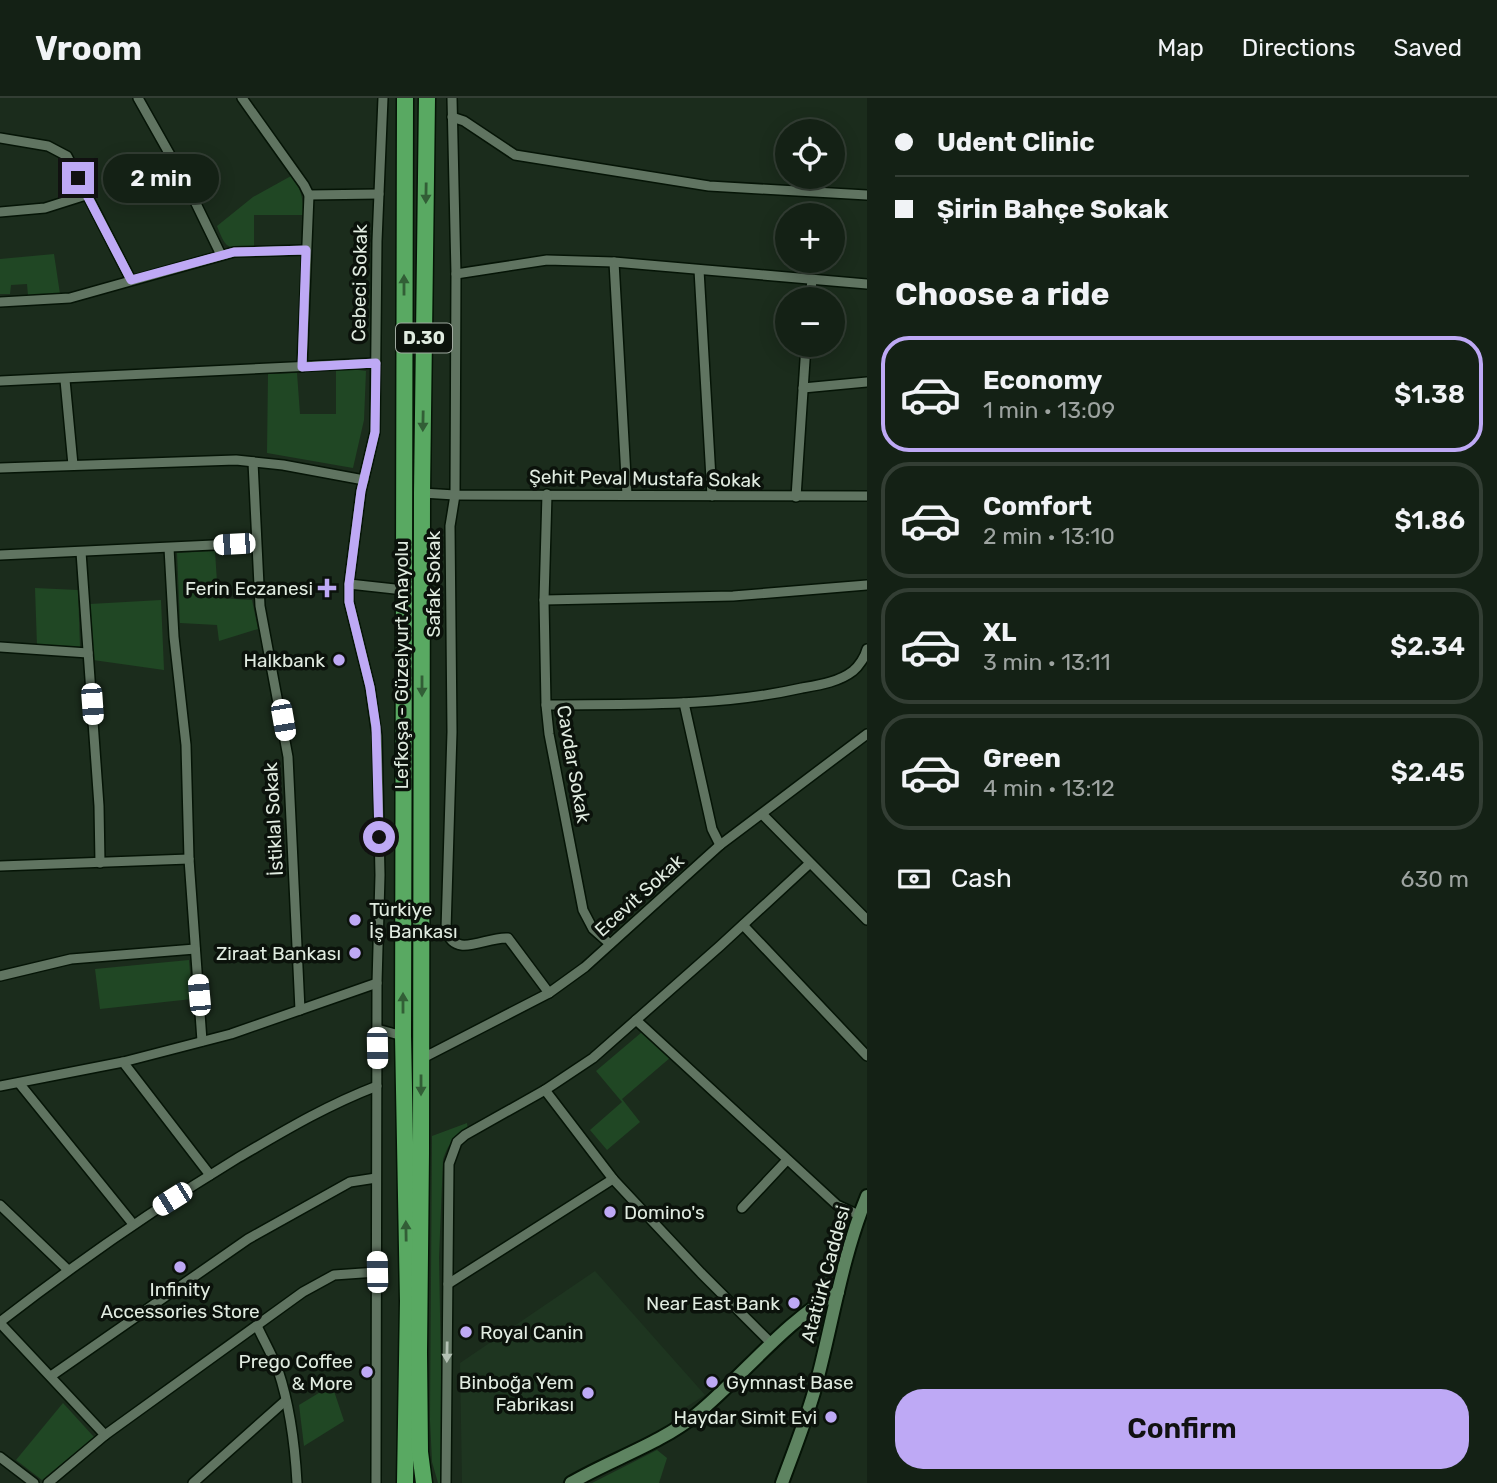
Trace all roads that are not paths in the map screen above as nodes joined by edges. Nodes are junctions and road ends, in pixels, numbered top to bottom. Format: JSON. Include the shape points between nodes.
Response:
{"nodes":[{"id":1,"x":138,"y":98,"type":"edge"},
{"id":2,"x":242,"y":98,"type":"edge"},
{"id":3,"x":383,"y":98,"type":"edge"},
{"id":4,"x":405,"y":98,"type":"edge"},
{"id":5,"x":427,"y":98,"type":"edge"},
{"id":6,"x":452,"y":98,"type":"edge"},
{"id":7,"x":452,"y":117,"type":"junction"},
{"id":8,"x":0,"y":138,"type":"edge"},
{"id":9,"x":379,"y":194,"type":"junction"},
{"id":10,"x":86,"y":195,"type":"junction"},
{"id":11,"x":309,"y":195,"type":"junction"},
{"id":12,"x":867,"y":195,"type":"edge"},
{"id":13,"x":0,"y":212,"type":"edge"},
{"id":14,"x":306,"y":250,"type":"junction"},
{"id":15,"x":221,"y":255,"type":"junction"},
{"id":16,"x":614,"y":262,"type":"junction"},
{"id":17,"x":699,"y":270,"type":"junction"},
{"id":18,"x":456,"y":274,"type":"junction"},
{"id":19,"x":131,"y":280,"type":"junction"},
{"id":20,"x":812,"y":280,"type":"junction"},
{"id":21,"x":867,"y":284,"type":"edge"},
{"id":22,"x":811,"y":287,"type":"edge"},
{"id":23,"x":0,"y":302,"type":"edge"},
{"id":24,"x":805,"y":357,"type":"edge"},
{"id":25,"x":376,"y":363,"type":"junction"},
{"id":26,"x":302,"y":367,"type":"junction"},
{"id":27,"x":65,"y":380,"type":"junction"},
{"id":28,"x":0,"y":381,"type":"edge"},
{"id":29,"x":867,"y":382,"type":"edge"},
{"id":30,"x":803,"y":388,"type":"junction"},
{"id":31,"x":253,"y":462,"type":"junction"},
{"id":32,"x":73,"y":465,"type":"junction"},
{"id":33,"x":0,"y":468,"type":"edge"},
{"id":34,"x":364,"y":480,"type":"junction"},
{"id":35,"x":422,"y":493,"type":"junction"},
{"id":36,"x":547,"y":494,"type":"junction"},
{"id":37,"x":455,"y":495,"type":"junction"},
{"id":38,"x":627,"y":495,"type":"junction"},
{"id":39,"x":712,"y":496,"type":"junction"},
{"id":40,"x":867,"y":496,"type":"edge"},
{"id":41,"x":796,"y":497,"type":"junction"},
{"id":42,"x":256,"y":543,"type":"junction"},
{"id":43,"x":169,"y":548,"type":"junction"},
{"id":44,"x":81,"y":552,"type":"junction"},
{"id":45,"x":0,"y":555,"type":"edge"},
{"id":46,"x":349,"y":584,"type":"junction"},
{"id":47,"x":867,"y":585,"type":"edge"},
{"id":48,"x":404,"y":590,"type":"junction"},
{"id":49,"x":544,"y":600,"type":"junction"},
{"id":50,"x":0,"y":647,"type":"edge"},
{"id":51,"x":867,"y":649,"type":"edge"},
{"id":52,"x":88,"y":653,"type":"junction"},
{"id":53,"x":684,"y":703,"type":"junction"},
{"id":54,"x":546,"y":705,"type":"junction"},
{"id":55,"x":867,"y":734,"type":"edge"},
{"id":56,"x":762,"y":814,"type":"junction"},
{"id":57,"x":719,"y":845,"type":"junction"},
{"id":58,"x":189,"y":859,"type":"junction"},
{"id":59,"x":100,"y":863,"type":"junction"},
{"id":60,"x":809,"y":864,"type":"junction"},
{"id":61,"x":0,"y":866,"type":"edge"},
{"id":62,"x":867,"y":920,"type":"edge"},
{"id":63,"x":743,"y":925,"type":"junction"},
{"id":64,"x":610,"y":944,"type":"junction"},
{"id":65,"x":195,"y":950,"type":"junction"},
{"id":66,"x":0,"y":976,"type":"edge"},
{"id":67,"x":377,"y":983,"type":"junction"},
{"id":68,"x":549,"y":993,"type":"junction"},
{"id":69,"x":300,"y":1010,"type":"junction"},
{"id":70,"x":636,"y":1020,"type":"junction"},
{"id":71,"x":377,"y":1029,"type":"junction"},
{"id":72,"x":403,"y":1036,"type":"junction"},
{"id":73,"x":202,"y":1041,"type":"junction"},
{"id":74,"x":867,"y":1056,"type":"edge"},
{"id":75,"x":421,"y":1059,"type":"junction"},
{"id":76,"x":123,"y":1062,"type":"junction"},
{"id":77,"x":19,"y":1083,"type":"junction"},
{"id":78,"x":0,"y":1086,"type":"edge"},
{"id":79,"x":377,"y":1086,"type":"junction"},
{"id":80,"x":545,"y":1090,"type":"junction"},
{"id":81,"x":787,"y":1160,"type":"junction"},
{"id":82,"x":210,"y":1175,"type":"junction"},
{"id":83,"x":376,"y":1178,"type":"junction"},
{"id":84,"x":613,"y":1179,"type":"junction"},
{"id":85,"x":867,"y":1196,"type":"edge"},
{"id":86,"x":1,"y":1208,"type":"edge"},
{"id":87,"x":742,"y":1209,"type":"dead end"},
{"id":88,"x":859,"y":1215,"type":"junction"},
{"id":89,"x":133,"y":1224,"type":"junction"},
{"id":90,"x":68,"y":1270,"type":"junction"},
{"id":91,"x":377,"y":1272,"type":"junction"},
{"id":92,"x":448,"y":1284,"type":"junction"},
{"id":93,"x":838,"y":1292,"type":"junction"},
{"id":94,"x":0,"y":1322,"type":"edge"},
{"id":95,"x":257,"y":1326,"type":"junction"},
{"id":96,"x":772,"y":1344,"type":"junction"},
{"id":97,"x":51,"y":1376,"type":"junction"},
{"id":98,"x":285,"y":1401,"type":"junction"},
{"id":99,"x":105,"y":1435,"type":"junction"},
{"id":100,"x":0,"y":1457,"type":"edge"},
{"id":101,"x":34,"y":1483,"type":"edge"},
{"id":102,"x":48,"y":1483,"type":"edge"},
{"id":103,"x":193,"y":1483,"type":"edge"},
{"id":104,"x":297,"y":1483,"type":"edge"},
{"id":105,"x":376,"y":1483,"type":"edge"},
{"id":106,"x":405,"y":1483,"type":"edge"},
{"id":107,"x":424,"y":1483,"type":"edge"},
{"id":108,"x":446,"y":1483,"type":"edge"},
{"id":109,"x":571,"y":1483,"type":"edge"},
{"id":110,"x":782,"y":1483,"type":"edge"}],
"edges":[{"from":1,"to":15,"type":"street"},
{"from":2,"to":11,"type":"street"},
{"from":3,"to":9,"type":"street","name":"Cebeci Sokak"},
{"from":48,"to":4,"type":"highway","name":"Lefkoşa - Güzelyurt Anayolu","number":"D.30","one_way":true},
{"from":5,"to":35,"type":"highway","name":"Lefkoşa - Güzelyurt Anayolu","number":"D.30","one_way":true},
{"from":6,"to":7,"type":"street","name":"Safak Sokak"},
{"from":7,"to":12,"type":"street","via":[[515,155],[709,186]]},
{"from":7,"to":18,"type":"street","name":"Safak Sokak"},
{"from":8,"to":10,"type":"street","via":[[62,152]]},
{"from":9,"to":11,"type":"street"},
{"from":9,"to":25,"type":"street","name":"Cebeci Sokak"},
{"from":10,"to":13,"type":"street","via":[[46,208]]},
{"from":10,"to":19,"type":"street"},
{"from":11,"to":14,"type":"street"},
{"from":14,"to":15,"type":"street"},
{"from":14,"to":26,"type":"street"},
{"from":15,"to":19,"type":"street"},
{"from":16,"to":17,"type":"street"},
{"from":16,"to":18,"type":"street","via":[[547,260]]},
{"from":16,"to":38,"type":"street"},
{"from":17,"to":20,"type":"street"},
{"from":17,"to":39,"type":"street"},
{"from":18,"to":37,"type":"street","name":"Safak Sokak"},
{"from":19,"to":23,"type":"street","via":[[70,298]]},
{"from":20,"to":21,"type":"street"},
{"from":20,"to":22,"type":"street"},
{"from":24,"to":30,"type":"street"},
{"from":25,"to":26,"type":"street"},
{"from":25,"to":34,"type":"street","name":"Cebeci Sokak","via":[[375,432]]},
{"from":26,"to":27,"type":"street"},
{"from":27,"to":28,"type":"street"},
{"from":27,"to":32,"type":"street"},
{"from":29,"to":30,"type":"street"},
{"from":30,"to":41,"type":"street"},
{"from":31,"to":32,"type":"street"},
{"from":31,"to":34,"type":"street"},
{"from":31,"to":42,"type":"street","name":"İstiklal Sokak"},
{"from":32,"to":33,"type":"street"},
{"from":34,"to":46,"type":"street","name":"Cebeci Sokak"},
{"from":35,"to":37,"type":"street","name":"Şehit Peval Mustafa Sokak"},
{"from":35,"to":75,"type":"highway","name":"Lefkoşa - Güzelyurt Anayolu","number":"D.30","one_way":true},
{"from":36,"to":37,"type":"street","name":"Şehit Peval Mustafa Sokak"},
{"from":36,"to":38,"type":"street","name":"Şehit Peval Mustafa Sokak"},
{"from":36,"to":49,"type":"street","name":"Cavdar Sokak"},
{"from":37,"to":68,"type":"street","name":"Safak Sokak","via":[[450,526],[452,732],[446,930],[454,944],[462,946],[508,938]]},
{"from":38,"to":39,"type":"street","name":"Şehit Peval Mustafa Sokak"},
{"from":39,"to":41,"type":"street","name":"Şehit Peval Mustafa Sokak"},
{"from":40,"to":41,"type":"street","name":"Şehit Peval Mustafa Sokak"},
{"from":42,"to":43,"type":"street"},
{"from":42,"to":69,"type":"street","name":"İstiklal Sokak","via":[[263,626],[288,757]]},
{"from":43,"to":44,"type":"street"},
{"from":43,"to":58,"type":"street","via":[[186,745]]},
{"from":44,"to":45,"type":"street"},
{"from":44,"to":52,"type":"street"},
{"from":46,"to":48,"type":"street"},
{"from":46,"to":67,"type":"street","name":"Cebeci Sokak","via":[[377,733]]},
{"from":47,"to":49,"type":"street","via":[[733,596]]},
{"from":72,"to":48,"type":"highway","name":"Lefkoşa - Güzelyurt Anayolu","number":"D.30","one_way":true},
{"from":49,"to":54,"type":"street","name":"Cavdar Sokak"},
{"from":50,"to":52,"type":"street"},
{"from":51,"to":53,"type":"street","via":[[853,671],[835,680],[778,694]]},
{"from":52,"to":59,"type":"street"},
{"from":53,"to":54,"type":"street"},
{"from":53,"to":57,"type":"street"},
{"from":54,"to":64,"type":"street","name":"Cavdar Sokak","via":[[583,909],[593,929]]},
{"from":55,"to":56,"type":"street","name":"Ecevit Sokak"},
{"from":56,"to":57,"type":"street","name":"Ecevit Sokak"},
{"from":56,"to":60,"type":"street"},
{"from":57,"to":64,"type":"street","name":"Ecevit Sokak"},
{"from":58,"to":59,"type":"street"},
{"from":58,"to":65,"type":"street"},
{"from":59,"to":61,"type":"street"},
{"from":60,"to":62,"type":"street"},
{"from":60,"to":63,"type":"street"},
{"from":63,"to":70,"type":"street"},
{"from":63,"to":74,"type":"street"},
{"from":64,"to":68,"type":"street","name":"Ecevit Sokak"},
{"from":65,"to":66,"type":"street","via":[[71,959]]},
{"from":65,"to":73,"type":"street"},
{"from":67,"to":69,"type":"street"},
{"from":67,"to":71,"type":"street","name":"Cebeci Sokak"},
{"from":68,"to":75,"type":"street","name":"Ecevit Sokak"},
{"from":69,"to":73,"type":"street"},
{"from":70,"to":80,"type":"street","via":[[593,1058]]},
{"from":70,"to":81,"type":"street"},
{"from":71,"to":72,"type":"street"},
{"from":71,"to":79,"type":"street","name":"Cebeci Sokak"},
{"from":106,"to":72,"type":"highway","name":"Lefkoşa - Güzelyurt Anayolu","number":"D.30","one_way":true,"via":[[408,1301]]},
{"from":73,"to":76,"type":"street"},
{"from":75,"to":107,"type":"highway","name":"Lefkoşa - Güzelyurt Anayolu","number":"D.30","one_way":true,"via":[[419,1404]]},
{"from":76,"to":77,"type":"street"},
{"from":76,"to":82,"type":"street"},
{"from":77,"to":78,"type":"street"},
{"from":77,"to":89,"type":"street"},
{"from":79,"to":82,"type":"street","via":[[335,1102]]},
{"from":79,"to":83,"type":"street","name":"Cebeci Sokak"},
{"from":80,"to":84,"type":"street"},
{"from":80,"to":92,"type":"street","via":[[465,1135],[452,1152]]},
{"from":81,"to":87,"type":"street"},
{"from":81,"to":88,"type":"street","via":[[837,1205]]},
{"from":82,"to":89,"type":"street"},
{"from":83,"to":91,"type":"street","name":"Cebeci Sokak"},
{"from":83,"to":97,"type":"street","via":[[350,1182],[248,1239]]},
{"from":84,"to":92,"type":"street"},
{"from":84,"to":96,"type":"street"},
{"from":85,"to":88,"type":"street","name":"Atatürk Caddesi"},
{"from":86,"to":90,"type":"street"},
{"from":88,"to":93,"type":"street","name":"Atatürk Caddesi"},
{"from":89,"to":90,"type":"street"},
{"from":90,"to":94,"type":"street"},
{"from":91,"to":95,"type":"street","via":[[327,1278]]},
{"from":91,"to":105,"type":"street","name":"Cebeci Sokak"},
{"from":92,"to":108,"type":"street","one_way":true},
{"from":93,"to":96,"type":"street"},
{"from":93,"to":110,"type":"street","name":"Atatürk Caddesi","via":[[814,1392]]},
{"from":94,"to":97,"type":"street"},
{"from":95,"to":98,"type":"street","via":[[277,1368]]},
{"from":95,"to":99,"type":"street"},
{"from":96,"to":109,"type":"street","via":[[697,1414],[666,1436]]},
{"from":97,"to":99,"type":"street"},
{"from":98,"to":103,"type":"street"},
{"from":98,"to":104,"type":"street"},
{"from":99,"to":102,"type":"street"},
{"from":100,"to":101,"type":"street"}]}
